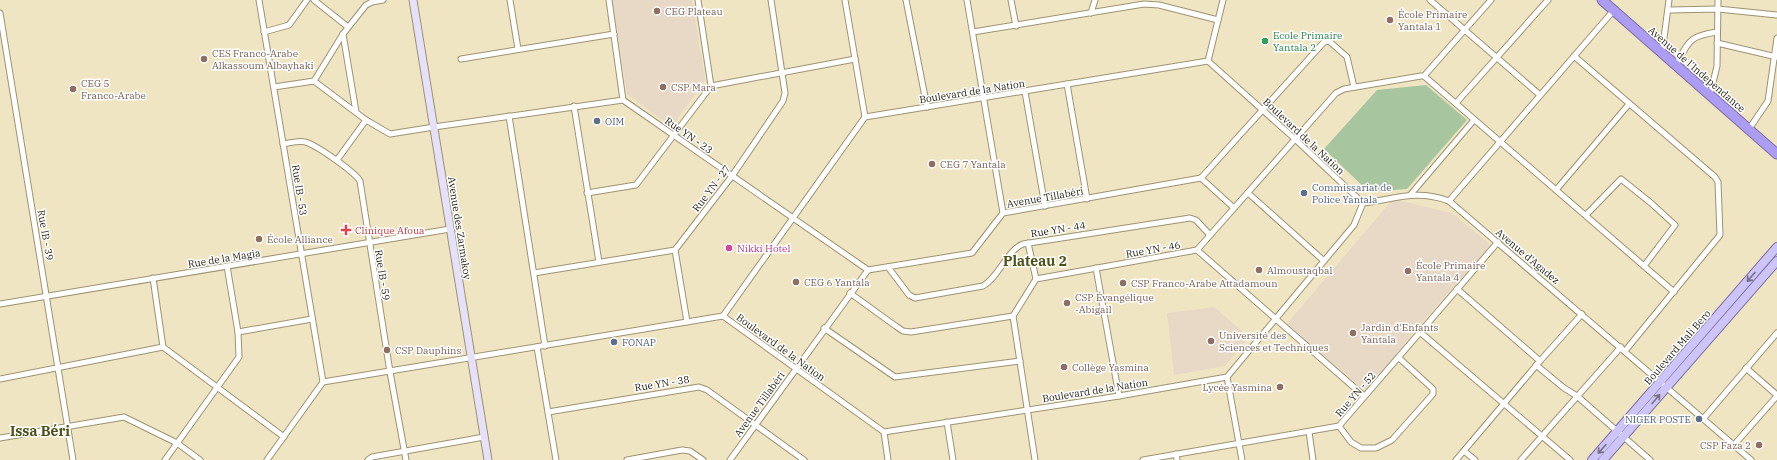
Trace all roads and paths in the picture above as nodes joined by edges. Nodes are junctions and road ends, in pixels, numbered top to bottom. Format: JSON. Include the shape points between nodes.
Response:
{"nodes":[{"id":1,"x":259,"y":0,"type":"edge"},
{"id":2,"x":307,"y":0,"type":"edge"},
{"id":3,"x":314,"y":0,"type":"edge"},
{"id":4,"x":383,"y":0,"type":"edge"},
{"id":5,"x":413,"y":0,"type":"edge"},
{"id":6,"x":510,"y":0,"type":"edge"},
{"id":7,"x":609,"y":0,"type":"edge"},
{"id":8,"x":698,"y":0,"type":"edge"},
{"id":9,"x":771,"y":0,"type":"edge"},
{"id":10,"x":845,"y":0,"type":"edge"},
{"id":11,"x":906,"y":0,"type":"edge"},
{"id":12,"x":967,"y":0,"type":"edge"},
{"id":13,"x":1011,"y":0,"type":"edge"},
{"id":14,"x":1094,"y":0,"type":"edge"},
{"id":15,"x":1223,"y":0,"type":"edge"},
{"id":16,"x":1491,"y":0,"type":"edge"},
{"id":17,"x":1548,"y":0,"type":"edge"},
{"id":18,"x":1602,"y":0,"type":"edge"},
{"id":19,"x":1669,"y":0,"type":"edge"},
{"id":20,"x":1718,"y":0,"type":"edge"},
{"id":21,"x":1432,"y":1,"type":"edge"},
{"id":22,"x":1159,"y":2,"type":"edge"},
{"id":23,"x":1718,"y":9,"type":"junction"},
{"id":24,"x":1614,"y":10,"type":"junction"},
{"id":25,"x":1668,"y":10,"type":"junction"},
{"id":26,"x":0,"y":13,"type":"edge"},
{"id":27,"x":1091,"y":13,"type":"junction"},
{"id":28,"x":1777,"y":14,"type":"edge"},
{"id":29,"x":1218,"y":20,"type":"junction"},
{"id":30,"x":1016,"y":26,"type":"junction"},
{"id":31,"x":348,"y":27,"type":"junction"},
{"id":32,"x":1464,"y":30,"type":"junction"},
{"id":33,"x":264,"y":32,"type":"junction"},
{"id":34,"x":974,"y":32,"type":"junction"},
{"id":35,"x":1717,"y":32,"type":"junction"},
{"id":36,"x":343,"y":34,"type":"junction"},
{"id":37,"x":614,"y":34,"type":"junction"},
{"id":38,"x":1777,"y":38,"type":"edge"},
{"id":39,"x":1718,"y":43,"type":"junction"},
{"id":40,"x":518,"y":49,"type":"junction"},
{"id":41,"x":1662,"y":53,"type":"junction"},
{"id":42,"x":1574,"y":56,"type":"junction"},
{"id":43,"x":1776,"y":56,"type":"edge"},
{"id":44,"x":1496,"y":57,"type":"junction"},
{"id":45,"x":461,"y":59,"type":"dead end"},
{"id":46,"x":855,"y":59,"type":"junction"},
{"id":47,"x":1208,"y":61,"type":"junction"},
{"id":48,"x":1676,"y":65,"type":"junction"},
{"id":49,"x":782,"y":72,"type":"junction"},
{"id":50,"x":1423,"y":76,"type":"junction"},
{"id":51,"x":314,"y":81,"type":"junction"},
{"id":52,"x":1067,"y":84,"type":"junction"},
{"id":53,"x":711,"y":86,"type":"junction"},
{"id":54,"x":274,"y":87,"type":"junction"},
{"id":55,"x":1354,"y":87,"type":"junction"},
{"id":56,"x":1025,"y":92,"type":"junction"},
{"id":57,"x":1540,"y":95,"type":"junction"},
{"id":58,"x":1710,"y":95,"type":"junction"},
{"id":59,"x":985,"y":98,"type":"junction"},
{"id":60,"x":623,"y":100,"type":"junction"},
{"id":61,"x":1456,"y":103,"type":"junction"},
{"id":62,"x":1629,"y":104,"type":"junction"},
{"id":63,"x":574,"y":106,"type":"junction"},
{"id":64,"x":927,"y":107,"type":"junction"},
{"id":65,"x":1264,"y":110,"type":"junction"},
{"id":66,"x":356,"y":112,"type":"junction"},
{"id":67,"x":509,"y":116,"type":"junction"},
{"id":68,"x":865,"y":117,"type":"junction"},
{"id":69,"x":366,"y":120,"type":"junction"},
{"id":70,"x":1474,"y":120,"type":"junction"},
{"id":71,"x":434,"y":126,"type":"junction"},
{"id":72,"x":1749,"y":129,"type":"junction"},
{"id":73,"x":674,"y":135,"type":"junction"},
{"id":74,"x":1296,"y":140,"type":"junction"},
{"id":75,"x":1499,"y":141,"type":"junction"},
{"id":76,"x":283,"y":144,"type":"junction"},
{"id":77,"x":1777,"y":153,"type":"edge"},
{"id":78,"x":337,"y":160,"type":"junction"},
{"id":79,"x":732,"y":176,"type":"junction"},
{"id":80,"x":1201,"y":178,"type":"junction"},
{"id":81,"x":1556,"y":190,"type":"junction"},
{"id":82,"x":588,"y":193,"type":"junction"},
{"id":83,"x":1248,"y":193,"type":"junction"},
{"id":84,"x":1411,"y":194,"type":"junction"},
{"id":85,"x":1087,"y":199,"type":"junction"},
{"id":86,"x":1449,"y":201,"type":"junction"},
{"id":87,"x":1363,"y":204,"type":"junction"},
{"id":88,"x":1045,"y":206,"type":"junction"},
{"id":89,"x":1234,"y":208,"type":"junction"},
{"id":90,"x":1003,"y":213,"type":"junction"},
{"id":91,"x":1586,"y":215,"type":"junction"},
{"id":92,"x":793,"y":218,"type":"junction"},
{"id":93,"x":450,"y":229,"type":"junction"},
{"id":94,"x":1210,"y":235,"type":"junction"},
{"id":95,"x":1498,"y":242,"type":"junction"},
{"id":96,"x":369,"y":243,"type":"junction"},
{"id":97,"x":1028,"y":243,"type":"junction"},
{"id":98,"x":675,"y":250,"type":"junction"},
{"id":99,"x":1197,"y":250,"type":"junction"},
{"id":100,"x":1775,"y":252,"type":"edge"},
{"id":101,"x":301,"y":255,"type":"junction"},
{"id":102,"x":1324,"y":261,"type":"junction"},
{"id":103,"x":1777,"y":261,"type":"edge"},
{"id":104,"x":599,"y":262,"type":"junction"},
{"id":105,"x":227,"y":266,"type":"junction"},
{"id":106,"x":1644,"y":266,"type":"junction"},
{"id":107,"x":888,"y":267,"type":"junction"},
{"id":108,"x":1096,"y":268,"type":"junction"},
{"id":109,"x":868,"y":270,"type":"junction"},
{"id":110,"x":534,"y":273,"type":"junction"},
{"id":111,"x":153,"y":278,"type":"junction"},
{"id":112,"x":1036,"y":279,"type":"junction"},
{"id":113,"x":1457,"y":289,"type":"junction"},
{"id":114,"x":1674,"y":292,"type":"junction"},
{"id":115,"x":850,"y":293,"type":"junction"},
{"id":116,"x":47,"y":296,"type":"junction"},
{"id":117,"x":0,"y":304,"type":"edge"},
{"id":118,"x":1582,"y":314,"type":"junction"},
{"id":119,"x":723,"y":316,"type":"junction"},
{"id":120,"x":1013,"y":316,"type":"junction"},
{"id":121,"x":312,"y":319,"type":"junction"},
{"id":122,"x":1276,"y":319,"type":"junction"},
{"id":123,"x":686,"y":322,"type":"junction"},
{"id":124,"x":824,"y":328,"type":"junction"},
{"id":125,"x":238,"y":332,"type":"junction"},
{"id":126,"x":1421,"y":333,"type":"junction"},
{"id":127,"x":1777,"y":334,"type":"edge"},
{"id":128,"x":545,"y":346,"type":"junction"},
{"id":129,"x":163,"y":347,"type":"junction"},
{"id":130,"x":537,"y":347,"type":"junction"},
{"id":131,"x":1623,"y":349,"type":"junction"},
{"id":132,"x":471,"y":357,"type":"junction"},
{"id":133,"x":1399,"y":358,"type":"junction"},
{"id":134,"x":1020,"y":361,"type":"junction"},
{"id":135,"x":1538,"y":363,"type":"junction"},
{"id":136,"x":57,"y":368,"type":"junction"},
{"id":137,"x":1746,"y":368,"type":"junction"},
{"id":138,"x":795,"y":369,"type":"junction"},
{"id":139,"x":390,"y":372,"type":"junction"},
{"id":140,"x":1227,"y":377,"type":"junction"},
{"id":141,"x":0,"y":379,"type":"edge"},
{"id":142,"x":324,"y":382,"type":"junction"},
{"id":143,"x":1664,"y":384,"type":"junction"},
{"id":144,"x":217,"y":388,"type":"junction"},
{"id":145,"x":1119,"y":396,"type":"junction"},
{"id":146,"x":1364,"y":396,"type":"junction"},
{"id":147,"x":1577,"y":396,"type":"junction"},
{"id":148,"x":1777,"y":396,"type":"edge"},
{"id":149,"x":1504,"y":404,"type":"junction"},
{"id":150,"x":1028,"y":410,"type":"junction"},
{"id":151,"x":548,"y":412,"type":"junction"},
{"id":152,"x":1703,"y":419,"type":"junction"},
{"id":153,"x":947,"y":422,"type":"junction"},
{"id":154,"x":755,"y":425,"type":"junction"},
{"id":155,"x":67,"y":426,"type":"junction"},
{"id":156,"x":1339,"y":426,"type":"junction"},
{"id":157,"x":884,"y":432,"type":"junction"},
{"id":158,"x":1309,"y":432,"type":"junction"},
{"id":159,"x":1621,"y":434,"type":"junction"},
{"id":160,"x":1542,"y":436,"type":"junction"},
{"id":161,"x":284,"y":437,"type":"junction"},
{"id":162,"x":484,"y":437,"type":"junction"},
{"id":163,"x":0,"y":438,"type":"edge"},
{"id":164,"x":177,"y":443,"type":"junction"},
{"id":165,"x":1239,"y":443,"type":"junction"},
{"id":166,"x":1734,"y":445,"type":"junction"},
{"id":167,"x":1464,"y":451,"type":"junction"},
{"id":168,"x":405,"y":452,"type":"junction"},
{"id":169,"x":1176,"y":454,"type":"junction"},
{"id":170,"x":73,"y":460,"type":"edge"},
{"id":171,"x":165,"y":460,"type":"edge"},
{"id":172,"x":200,"y":460,"type":"edge"},
{"id":173,"x":267,"y":460,"type":"edge"},
{"id":174,"x":368,"y":460,"type":"edge"},
{"id":175,"x":406,"y":460,"type":"edge"},
{"id":176,"x":488,"y":460,"type":"edge"},
{"id":177,"x":556,"y":460,"type":"edge"},
{"id":178,"x":626,"y":460,"type":"edge"},
{"id":179,"x":703,"y":460,"type":"edge"},
{"id":180,"x":730,"y":460,"type":"edge"},
{"id":181,"x":804,"y":460,"type":"edge"},
{"id":182,"x":888,"y":460,"type":"edge"},
{"id":183,"x":952,"y":460,"type":"edge"},
{"id":184,"x":1035,"y":460,"type":"edge"},
{"id":185,"x":1143,"y":460,"type":"edge"},
{"id":186,"x":1177,"y":460,"type":"edge"},
{"id":187,"x":1242,"y":460,"type":"edge"},
{"id":188,"x":1313,"y":460,"type":"edge"},
{"id":189,"x":1456,"y":460,"type":"edge"},
{"id":190,"x":1475,"y":460,"type":"edge"},
{"id":191,"x":1521,"y":460,"type":"edge"},
{"id":192,"x":1570,"y":460,"type":"edge"},
{"id":193,"x":1592,"y":460,"type":"edge"},
{"id":194,"x":1603,"y":460,"type":"edge"},
{"id":195,"x":1650,"y":460,"type":"edge"},
{"id":196,"x":1751,"y":460,"type":"edge"}],
"edges":[{"from":1,"to":33,"type":"street","name":"Rue IB - 53"},
{"from":2,"to":33,"type":"street","via":[[289,25]]},
{"from":3,"to":31,"type":"street"},
{"from":4,"to":31,"type":"street","via":[[369,3]]},
{"from":5,"to":71,"type":"street","name":"Avenue des Zarmakoy"},
{"from":6,"to":40,"type":"street"},
{"from":7,"to":37,"type":"street"},
{"from":8,"to":53,"type":"street"},
{"from":9,"to":49,"type":"street","name":"Rue YN - 27"},
{"from":10,"to":46,"type":"street"},
{"from":11,"to":64,"type":"street"},
{"from":12,"to":34,"type":"street"},
{"from":13,"to":30,"type":"street"},
{"from":14,"to":27,"type":"street"},
{"from":15,"to":29,"type":"street"},
{"from":16,"to":32,"type":"street"},
{"from":17,"to":44,"type":"street"},
{"from":18,"to":24,"type":"highway","name":"Avenue de l'Independance"},
{"from":19,"to":25,"type":"street"},
{"from":20,"to":23,"type":"street"},
{"from":21,"to":32,"type":"street"},
{"from":22,"to":27,"type":"street"},
{"from":22,"to":29,"type":"street"},
{"from":23,"to":25,"type":"street"},
{"from":23,"to":28,"type":"street"},
{"from":23,"to":35,"type":"street"},
{"from":24,"to":41,"type":"highway","name":"Avenue de l'Independance"},
{"from":24,"to":42,"type":"street"},
{"from":25,"to":41,"type":"street"},
{"from":26,"to":116,"type":"street","name":"Rue IB - 39"},
{"from":27,"to":30,"type":"street"},
{"from":29,"to":47,"type":"street"},
{"from":30,"to":34,"type":"street"},
{"from":31,"to":36,"type":"street"},
{"from":32,"to":44,"type":"street"},
{"from":32,"to":50,"type":"street"},
{"from":33,"to":54,"type":"street","name":"Rue IB - 53"},
{"from":34,"to":59,"type":"street"},
{"from":35,"to":39,"type":"street"},
{"from":35,"to":48,"type":"street","via":[[1693,38]]},
{"from":36,"to":51,"type":"street"},
{"from":36,"to":66,"type":"street"},
{"from":37,"to":40,"type":"street"},
{"from":37,"to":60,"type":"street"},
{"from":38,"to":43,"type":"street"},
{"from":39,"to":43,"type":"street"},
{"from":39,"to":58,"type":"street","via":[[1717,66]]},
{"from":40,"to":45,"type":"street"},
{"from":41,"to":48,"type":"highway","name":"Avenue de l'Independance"},
{"from":42,"to":57,"type":"street"},
{"from":42,"to":62,"type":"street"},
{"from":43,"to":72,"type":"street","via":[[1767,103]]},
{"from":44,"to":57,"type":"street"},
{"from":44,"to":61,"type":"street"},
{"from":46,"to":49,"type":"street"},
{"from":46,"to":68,"type":"street"},
{"from":47,"to":52,"type":"street","name":"Boulevard de la Nation"},
{"from":47,"to":65,"type":"street","name":"Boulevard de la Nation"},
{"from":48,"to":58,"type":"highway","name":"Avenue de l'Independance"},
{"from":49,"to":53,"type":"street"},
{"from":49,"to":79,"type":"street","name":"Rue YN - 27","via":[[784,101]]},
{"from":50,"to":55,"type":"street"},
{"from":50,"to":61,"type":"street"},
{"from":51,"to":54,"type":"street"},
{"from":51,"to":66,"type":"street"},
{"from":52,"to":56,"type":"street","name":"Boulevard de la Nation"},
{"from":52,"to":85,"type":"street"},
{"from":53,"to":73,"type":"street"},
{"from":54,"to":76,"type":"street","name":"Rue IB - 53"},
{"from":55,"to":65,"type":"street","via":[[1348,59],[1329,41],[1322,43]]},
{"from":55,"to":74,"type":"street","via":[[1336,93]]},
{"from":56,"to":59,"type":"street","name":"Boulevard de la Nation"},
{"from":56,"to":88,"type":"street"},
{"from":57,"to":75,"type":"street"},
{"from":58,"to":72,"type":"highway","name":"Avenue de l'Independance"},
{"from":59,"to":64,"type":"street","name":"Boulevard de la Nation"},
{"from":59,"to":90,"type":"street"},
{"from":60,"to":63,"type":"street"},
{"from":60,"to":73,"type":"street","name":"Rue YN - 23"},
{"from":61,"to":70,"type":"street"},
{"from":62,"to":81,"type":"street"},
{"from":62,"to":114,"type":"street","via":[[1718,182],[1720,235]]},
{"from":63,"to":67,"type":"street"},
{"from":63,"to":82,"type":"street"},
{"from":64,"to":68,"type":"street","name":"Boulevard de la Nation"},
{"from":65,"to":74,"type":"street","name":"Boulevard de la Nation"},
{"from":65,"to":80,"type":"street"},
{"from":66,"to":69,"type":"street"},
{"from":67,"to":71,"type":"street"},
{"from":67,"to":110,"type":"street"},
{"from":68,"to":92,"type":"street","name":"Boulevard de la Nation"},
{"from":69,"to":71,"type":"street","via":[[390,134]]},
{"from":69,"to":78,"type":"street"},
{"from":70,"to":75,"type":"street"},
{"from":70,"to":84,"type":"street"},
{"from":71,"to":93,"type":"street","name":"Avenue des Zarmakoy"},
{"from":72,"to":77,"type":"highway","name":"Avenue de l'Independance"},
{"from":73,"to":79,"type":"street","name":"Rue YN - 23"},
{"from":73,"to":82,"type":"street","via":[[636,185]]},
{"from":74,"to":83,"type":"street"},
{"from":74,"to":87,"type":"street","name":"Boulevard de la Nation"},
{"from":75,"to":81,"type":"street"},
{"from":75,"to":86,"type":"street"},
{"from":76,"to":78,"type":"street","name":"Rue IB - 59","via":[[304,141]]},
{"from":76,"to":101,"type":"street","name":"Rue IB - 53"},
{"from":78,"to":96,"type":"street","name":"Rue IB - 59","via":[[360,181]]},
{"from":79,"to":92,"type":"street","name":"Rue YN - 23"},
{"from":79,"to":98,"type":"street","name":"Rue YN - 27"},
{"from":80,"to":85,"type":"street","name":"Avenue Tillabéri"},
{"from":80,"to":89,"type":"street"},
{"from":81,"to":91,"type":"street"},
{"from":82,"to":104,"type":"street"},
{"from":83,"to":89,"type":"street"},
{"from":83,"to":102,"type":"street"},
{"from":84,"to":86,"type":"street","name":"Avenue d'Agadez"},
{"from":84,"to":87,"type":"street","name":"Avenue d'Agadez"},
{"from":85,"to":88,"type":"street","name":"Avenue Tillabéri"},
{"from":86,"to":95,"type":"street","name":"Avenue d'Agadez"},
{"from":87,"to":102,"type":"street","via":[[1354,225]]},
{"from":88,"to":90,"type":"street","name":"Avenue Tillabéri"},
{"from":89,"to":94,"type":"street"},
{"from":90,"to":107,"type":"street","name":"Avenue Tillabéri","via":[[972,253]]},
{"from":91,"to":106,"type":"street"},
{"from":91,"to":106,"type":"street","via":[[1620,179],[1651,203],[1675,226]]},
{"from":92,"to":109,"type":"street","name":"Rue YN - 23"},
{"from":92,"to":119,"type":"street","name":"Boulevard de la Nation"},
{"from":93,"to":96,"type":"street","name":"Rue de la Magia"},
{"from":93,"to":132,"type":"street","name":"Avenue des Zarmakoy"},
{"from":94,"to":97,"type":"street","name":"Rue YN - 44","via":[[1196,220],[1190,218]]},
{"from":94,"to":99,"type":"street"},
{"from":95,"to":113,"type":"street","name":"Rue YN - 52"},
{"from":95,"to":118,"type":"street","name":"Avenue d'Agadez"},
{"from":96,"to":101,"type":"street","name":"Rue de la Magia"},
{"from":96,"to":139,"type":"street","name":"Rue IB - 59"},
{"from":97,"to":107,"type":"street","name":"Rue YN - 44","via":[[1017,248],[983,286],[915,298],[909,295]]},
{"from":97,"to":112,"type":"street"},
{"from":98,"to":104,"type":"street"},
{"from":98,"to":123,"type":"street"},
{"from":99,"to":108,"type":"street","name":"Rue YN - 46"},
{"from":99,"to":122,"type":"street"},
{"from":100,"to":143,"type":"main road","name":"Boulevard Mali Bero","one_way":true},
{"from":101,"to":105,"type":"street","name":"Rue de la Magia"},
{"from":101,"to":121,"type":"street","name":"Rue IB - 53"},
{"from":102,"to":122,"type":"street"},
{"from":103,"to":143,"type":"main road","name":"Boulevard Mali Bero"},
{"from":104,"to":110,"type":"street"},
{"from":105,"to":111,"type":"street","name":"Rue de la Magia"},
{"from":105,"to":125,"type":"street"},
{"from":106,"to":114,"type":"street"},
{"from":107,"to":109,"type":"street","name":"Avenue Tillabéri"},
{"from":108,"to":112,"type":"street","name":"Rue YN - 46"},
{"from":108,"to":145,"type":"street"},
{"from":109,"to":115,"type":"street","name":"Avenue Tillabéri"},
{"from":110,"to":128,"type":"street"},
{"from":111,"to":116,"type":"street","name":"Rue de la Magia"},
{"from":111,"to":129,"type":"street"},
{"from":112,"to":120,"type":"street"},
{"from":113,"to":126,"type":"street","name":"Rue YN - 52"},
{"from":113,"to":135,"type":"street"},
{"from":114,"to":131,"type":"street"},
{"from":115,"to":120,"type":"street","via":[[903,331],[911,332]]},
{"from":115,"to":124,"type":"street","name":"Avenue Tillabéri"},
{"from":116,"to":117,"type":"street","name":"Rue de la Magia"},
{"from":116,"to":136,"type":"street","name":"Rue IB - 39"},
{"from":118,"to":131,"type":"street","name":"Avenue d'Agadez"},
{"from":118,"to":135,"type":"street"},
{"from":119,"to":123,"type":"street"},
{"from":119,"to":138,"type":"street","name":"Boulevard de la Nation"},
{"from":120,"to":134,"type":"street"},
{"from":121,"to":125,"type":"street"},
{"from":121,"to":142,"type":"street","name":"Rue IB - 53"},
{"from":122,"to":140,"type":"street"},
{"from":122,"to":146,"type":"street"},
{"from":123,"to":128,"type":"street"},
{"from":124,"to":134,"type":"street","via":[[896,377]]},
{"from":124,"to":138,"type":"street","name":"Avenue Tillabéri"},
{"from":125,"to":144,"type":"street","via":[[239,357]]},
{"from":126,"to":133,"type":"street","name":"Rue YN - 52"},
{"from":126,"to":149,"type":"street"},
{"from":127,"to":137,"type":"street"},
{"from":128,"to":130,"type":"street"},
{"from":129,"to":136,"type":"street"},
{"from":129,"to":144,"type":"street"},
{"from":130,"to":132,"type":"street"},
{"from":130,"to":151,"type":"street"},
{"from":131,"to":143,"type":"street","name":"Avenue d'Agadez"},
{"from":131,"to":147,"type":"street"},
{"from":132,"to":139,"type":"street"},
{"from":132,"to":162,"type":"street","name":"Avenue des Zarmakoy"},
{"from":133,"to":146,"type":"street","name":"Rue YN - 52"},
{"from":133,"to":156,"type":"street","via":[[1433,389],[1433,394],[1392,440],[1376,448],[1361,448],[1351,442]]},
{"from":134,"to":150,"type":"street"},
{"from":135,"to":147,"type":"street","via":[[1564,388]]},
{"from":135,"to":149,"type":"street"},
{"from":136,"to":141,"type":"street"},
{"from":136,"to":155,"type":"street","name":"Rue IB - 39"},
{"from":137,"to":148,"type":"street"},
{"from":137,"to":152,"type":"street"},
{"from":138,"to":154,"type":"street","name":"Avenue Tillabéri"},
{"from":138,"to":157,"type":"street","name":"Boulevard de la Nation"},
{"from":139,"to":142,"type":"street"},
{"from":139,"to":168,"type":"street","name":"Rue IB - 59"},
{"from":140,"to":145,"type":"street","name":"Boulevard de la Nation"},
{"from":140,"to":165,"type":"street"},
{"from":142,"to":161,"type":"street"},
{"from":143,"to":152,"type":"street","name":"Avenue d'Agadez"},
{"from":143,"to":159,"type":"main road","name":"Boulevard Mali Bero"},
{"from":144,"to":161,"type":"street"},
{"from":144,"to":164,"type":"street"},
{"from":145,"to":150,"type":"street","name":"Boulevard de la Nation"},
{"from":146,"to":156,"type":"street","name":"Rue YN - 52"},
{"from":147,"to":159,"type":"street"},
{"from":147,"to":160,"type":"street"},
{"from":148,"to":166,"type":"street"},
{"from":149,"to":160,"type":"street"},
{"from":149,"to":167,"type":"street"},
{"from":150,"to":153,"type":"street","name":"Boulevard de la Nation"},
{"from":150,"to":184,"type":"street"},
{"from":151,"to":154,"type":"street","name":"Rue YN - 38","via":[[699,387],[707,390]]},
{"from":151,"to":177,"type":"street"},
{"from":152,"to":166,"type":"street","name":"Avenue d'Agadez"},
{"from":153,"to":157,"type":"street","name":"Boulevard de la Nation"},
{"from":153,"to":183,"type":"street"},
{"from":154,"to":180,"type":"street","name":"Avenue Tillabéri"},
{"from":154,"to":181,"type":"street","name":"Rue YN - 38"},
{"from":155,"to":163,"type":"street"},
{"from":155,"to":164,"type":"street","via":[[124,417]]},
{"from":155,"to":170,"type":"street","name":"Rue IB - 39"},
{"from":156,"to":158,"type":"street","name":"Rue YN - 52"},
{"from":157,"to":182,"type":"street"},
{"from":158,"to":165,"type":"street","name":"Rue YN - 52"},
{"from":158,"to":188,"type":"street"},
{"from":159,"to":193,"type":"main road","name":"Boulevard Mali Bero","one_way":true},
{"from":159,"to":194,"type":"main road","name":"Boulevard Mali Bero"},
{"from":159,"to":195,"type":"street"},
{"from":160,"to":191,"type":"street"},
{"from":160,"to":192,"type":"street"},
{"from":161,"to":173,"type":"street"},
{"from":162,"to":168,"type":"street"},
{"from":162,"to":176,"type":"street","name":"Avenue des Zarmakoy"},
{"from":164,"to":171,"type":"street"},
{"from":164,"to":172,"type":"street"},
{"from":165,"to":169,"type":"street","name":"Rue YN - 52"},
{"from":165,"to":187,"type":"street"},
{"from":166,"to":196,"type":"street","name":"Avenue d'Agadez"},
{"from":167,"to":189,"type":"street"},
{"from":167,"to":190,"type":"street"},
{"from":168,"to":174,"type":"street","via":[[372,457]]},
{"from":168,"to":175,"type":"street","name":"Rue IB - 59"},
{"from":169,"to":185,"type":"street","name":"Rue YN - 52"},
{"from":169,"to":186,"type":"street"},
{"from":178,"to":179,"type":"street","via":[[682,450],[690,451]]}]}
